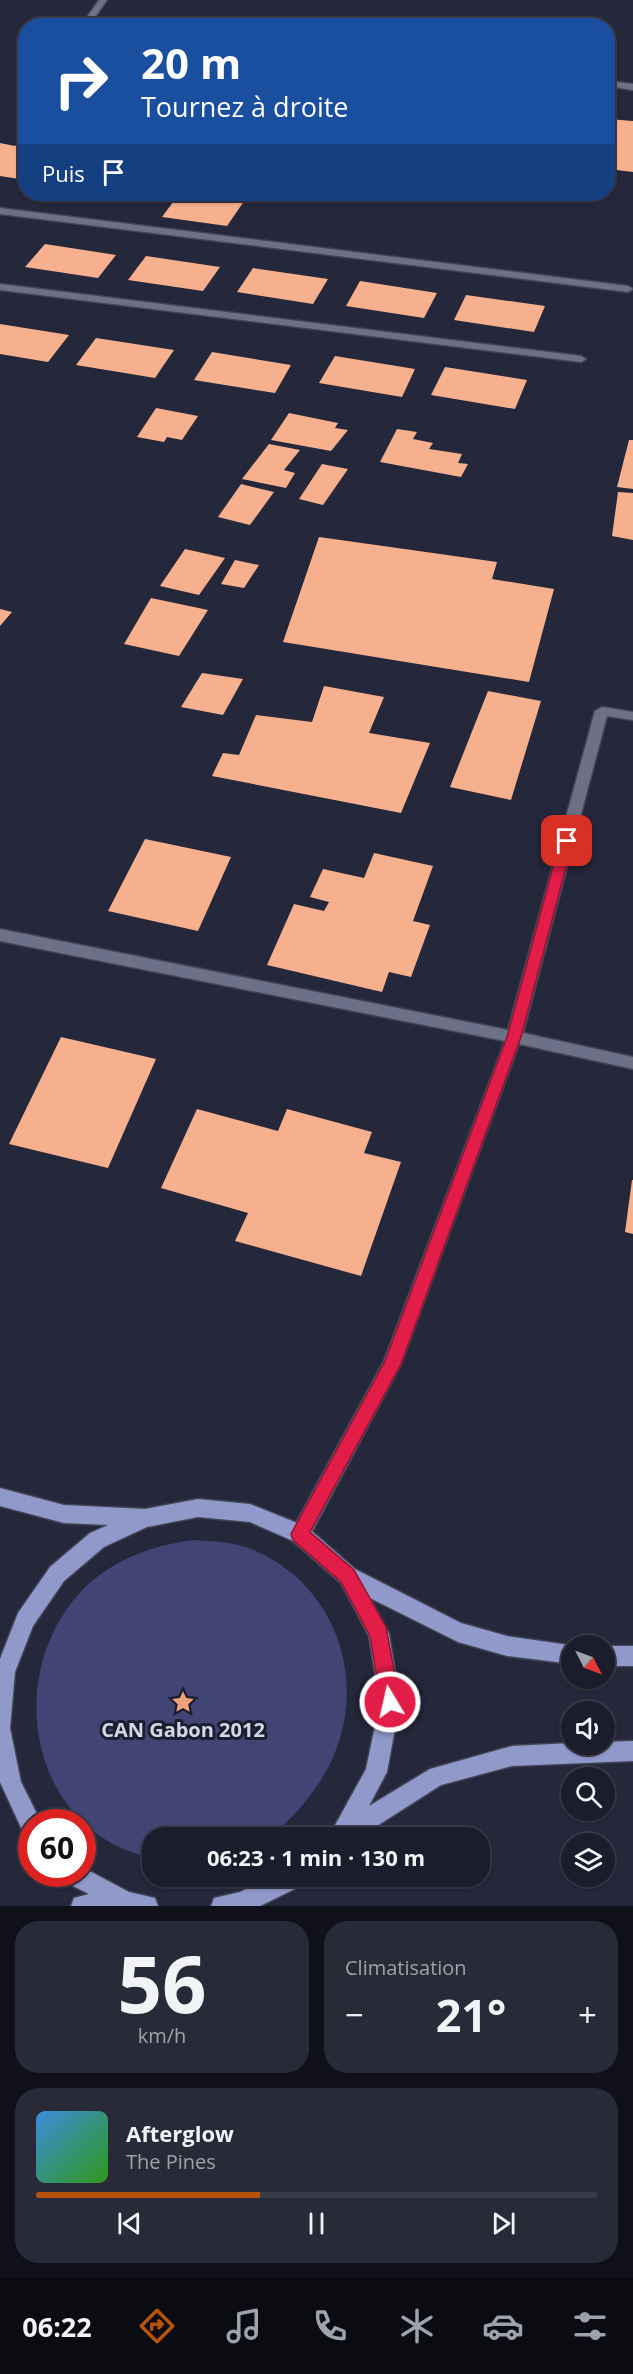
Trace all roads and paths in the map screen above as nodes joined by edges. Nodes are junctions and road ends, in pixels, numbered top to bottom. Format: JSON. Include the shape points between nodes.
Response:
{"nodes":[{"id":1,"x":103,"y":0,"type":"edge"},
{"id":2,"x":92,"y":18,"type":"edge"},
{"id":3,"x":615,"y":85,"type":"edge"},
{"id":4,"x":633,"y":87,"type":"edge"},
{"id":5,"x":0,"y":211,"type":"edge"},
{"id":6,"x":0,"y":287,"type":"edge"},
{"id":7,"x":628,"y":289,"type":"dead end"},
{"id":8,"x":582,"y":359,"type":"dead end"},
{"id":9,"x":633,"y":716,"type":"edge"},
{"id":10,"x":0,"y":935,"type":"edge"},
{"id":11,"x":514,"y":1037,"type":"junction"},
{"id":12,"x":633,"y":1063,"type":"edge"},
{"id":13,"x":0,"y":1497,"type":"edge"},
{"id":14,"x":145,"y":1518,"type":"junction"},
{"id":15,"x":300,"y":1534,"type":"junction"},
{"id":16,"x":348,"y":1576,"type":"junction"},
{"id":17,"x":561,"y":1653,"type":"edge"},
{"id":18,"x":615,"y":1656,"type":"edge"},
{"id":19,"x":633,"y":1656,"type":"edge"},
{"id":20,"x":3,"y":1668,"type":"edge"},
{"id":21,"x":633,"y":1750,"type":"edge"},
{"id":22,"x":24,"y":1809,"type":"edge"},
{"id":23,"x":346,"y":1827,"type":"edge"},
{"id":24,"x":356,"y":1827,"type":"edge"},
{"id":25,"x":96,"y":1885,"type":"edge"},
{"id":26,"x":275,"y":1887,"type":"edge"},
{"id":27,"x":137,"y":1904,"type":"edge"},
{"id":28,"x":82,"y":1906,"type":"edge"},
{"id":29,"x":222,"y":1906,"type":"edge"}],
"edges":[{"from":1,"to":2,"type":"street"},
{"from":3,"to":4,"type":"street"},
{"from":5,"to":7,"type":"street"},
{"from":6,"to":8,"type":"street"},
{"from":9,"to":11,"type":"street","via":[[602,711]]},
{"from":10,"to":11,"type":"street"},
{"from":11,"to":12,"type":"street"},
{"from":11,"to":15,"type":"street","via":[[392,1364]]},
{"from":13,"to":14,"type":"main road","via":[[64,1514]]},
{"from":14,"to":15,"type":"main road","via":[[198,1508],[250,1513]]},
{"from":14,"to":20,"type":"main road","via":[[97,1540],[57,1574],[25,1620]]},
{"from":15,"to":16,"type":"main road"},
{"from":16,"to":17,"type":"main road","via":[[458,1632],[507,1646]]},
{"from":16,"to":23,"type":"main road","via":[[379,1634],[390,1702],[376,1772]]},
{"from":18,"to":19,"type":"main road"},
{"from":20,"to":22,"type":"main road","via":[[0,1728],[11,1784]]},
{"from":21,"to":24,"type":"main road","via":[[512,1756],[437,1776]]},
{"from":25,"to":27,"type":"main road"},
{"from":26,"to":29,"type":"main road","via":[[242,1903]]},
{"from":27,"to":28,"type":"main road"}]}
